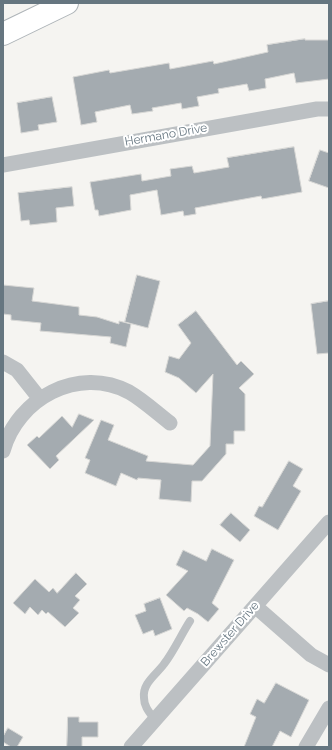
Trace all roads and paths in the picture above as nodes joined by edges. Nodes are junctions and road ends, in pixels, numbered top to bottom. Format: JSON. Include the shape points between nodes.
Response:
{"nodes":[{"id":1,"x":67,"y":3,"type":"edge"},
{"id":2,"x":3,"y":34,"type":"edge"},
{"id":3,"x":329,"y":110,"type":"edge"},
{"id":4,"x":3,"y":165,"type":"edge"},
{"id":5,"x":3,"y":362,"type":"edge"},
{"id":6,"x":40,"y":399,"type":"junction"},
{"id":7,"x":170,"y":423,"type":"dead end"},
{"id":8,"x":3,"y":451,"type":"edge"},
{"id":9,"x":329,"y":522,"type":"edge"},
{"id":10,"x":255,"y":606,"type":"junction"},
{"id":11,"x":190,"y":621,"type":"dead end"},
{"id":12,"x":329,"y":665,"type":"edge"},
{"id":13,"x":329,"y":708,"type":"edge"},
{"id":14,"x":155,"y":720,"type":"junction"},
{"id":15,"x":131,"y":747,"type":"edge"},
{"id":16,"x":306,"y":747,"type":"edge"}],
"edges":[{"from":1,"to":2,"type":"main road"},
{"from":3,"to":4,"type":"street","name":"Hermano Drive","via":[[317,109]]},
{"from":5,"to":6,"type":"street","via":[[17,370]]},
{"from":6,"to":7,"type":"street","via":[[63,386],[87,382],[109,385],[129,392]]},
{"from":6,"to":8,"type":"street","via":[[23,413],[7,435]]},
{"from":9,"to":10,"type":"street","name":"Brewster Drive"},
{"from":10,"to":12,"type":"street","via":[[311,655]]},
{"from":10,"to":14,"type":"street","name":"Brewster Drive"},
{"from":11,"to":14,"type":"lane","via":[[165,664],[148,682],[144,691],[146,708]]},
{"from":13,"to":16,"type":"street"},
{"from":14,"to":15,"type":"street","name":"Brewster Drive"}]}
